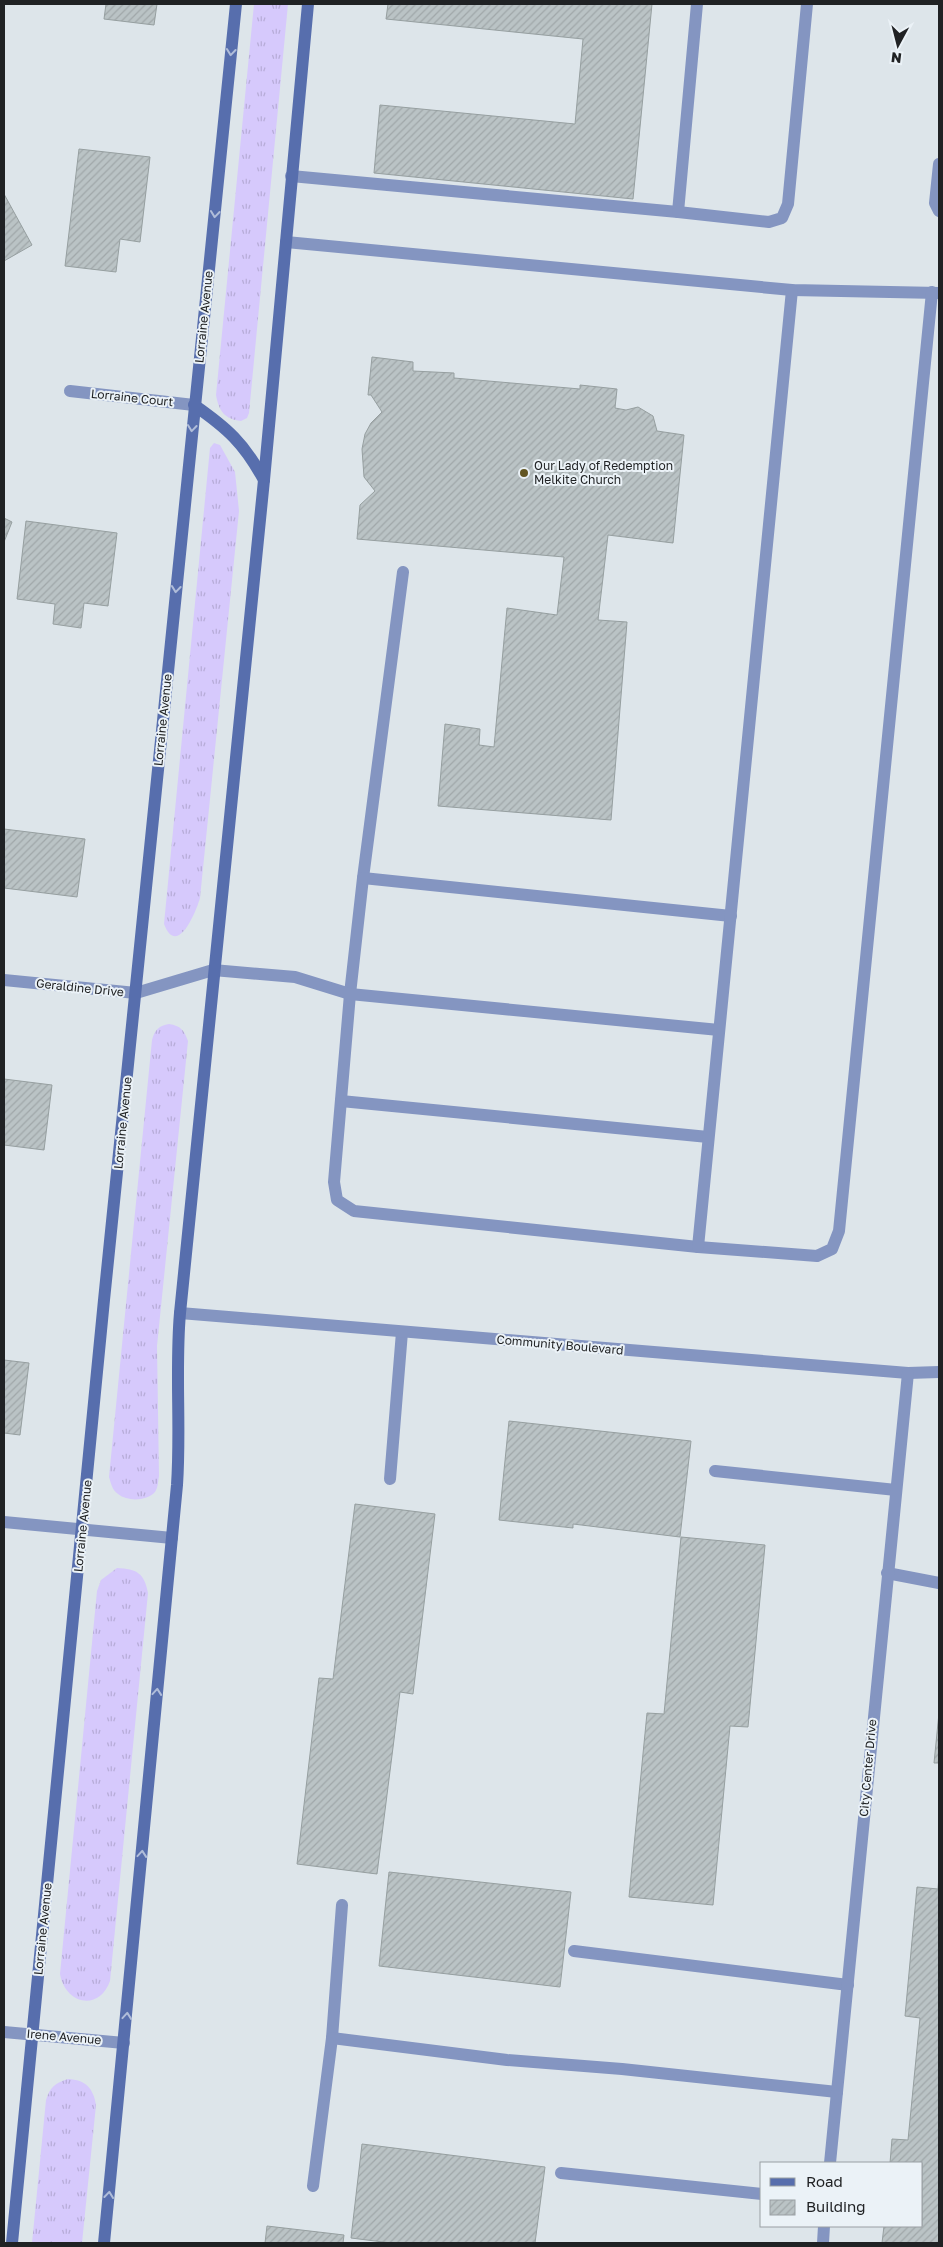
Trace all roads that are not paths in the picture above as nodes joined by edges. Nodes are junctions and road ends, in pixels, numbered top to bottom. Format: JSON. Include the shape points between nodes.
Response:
{"nodes":[{"id":1,"x":236,"y":4,"type":"edge"},
{"id":2,"x":308,"y":4,"type":"edge"},
{"id":3,"x":697,"y":4,"type":"edge"},
{"id":4,"x":807,"y":4,"type":"edge"},
{"id":5,"x":939,"y":164,"type":"edge"},
{"id":6,"x":291,"y":176,"type":"junction"},
{"id":7,"x":939,"y":211,"type":"edge"},
{"id":8,"x":678,"y":212,"type":"junction"},
{"id":9,"x":286,"y":242,"type":"junction"},
{"id":10,"x":792,"y":290,"type":"junction"},
{"id":11,"x":936,"y":293,"type":"edge"},
{"id":12,"x":70,"y":390,"type":"dead end"},
{"id":13,"x":194,"y":404,"type":"junction"},
{"id":14,"x":264,"y":480,"type":"junction"},
{"id":15,"x":403,"y":572,"type":"dead end"},
{"id":16,"x":363,"y":878,"type":"junction"},
{"id":17,"x":731,"y":916,"type":"junction"},
{"id":18,"x":213,"y":970,"type":"junction"},
{"id":19,"x":4,"y":980,"type":"edge"},
{"id":20,"x":136,"y":993,"type":"junction"},
{"id":21,"x":350,"y":994,"type":"junction"},
{"id":22,"x":719,"y":1030,"type":"junction"},
{"id":23,"x":341,"y":1101,"type":"junction"},
{"id":24,"x":708,"y":1137,"type":"junction"},
{"id":25,"x":698,"y":1246,"type":"junction"},
{"id":26,"x":180,"y":1313,"type":"junction"},
{"id":27,"x":402,"y":1332,"type":"junction"},
{"id":28,"x":939,"y":1372,"type":"edge"},
{"id":29,"x":908,"y":1373,"type":"junction"},
{"id":30,"x":715,"y":1471,"type":"dead end"},
{"id":31,"x":390,"y":1479,"type":"dead end"},
{"id":32,"x":896,"y":1490,"type":"junction"},
{"id":33,"x":4,"y":1522,"type":"edge"},
{"id":34,"x":83,"y":1529,"type":"junction"},
{"id":35,"x":172,"y":1538,"type":"junction"},
{"id":36,"x":887,"y":1573,"type":"junction"},
{"id":37,"x":939,"y":1582,"type":"edge"},
{"id":38,"x":342,"y":1905,"type":"dead end"},
{"id":39,"x":574,"y":1952,"type":"dead end"},
{"id":40,"x":848,"y":1985,"type":"junction"},
{"id":41,"x":4,"y":2032,"type":"edge"},
{"id":42,"x":32,"y":2035,"type":"junction"},
{"id":43,"x":332,"y":2038,"type":"junction"},
{"id":44,"x":124,"y":2043,"type":"junction"},
{"id":45,"x":837,"y":2092,"type":"junction"},
{"id":46,"x":830,"y":2162,"type":"edge"},
{"id":47,"x":561,"y":2173,"type":"dead end"},
{"id":48,"x":313,"y":2186,"type":"dead end"},
{"id":49,"x":760,"y":2194,"type":"edge"},
{"id":50,"x":824,"y":2227,"type":"edge"},
{"id":51,"x":12,"y":2243,"type":"edge"},
{"id":52,"x":104,"y":2243,"type":"edge"},
{"id":53,"x":823,"y":2243,"type":"edge"}],
"edges":[{"from":1,"to":13,"type":"street","name":"Lorraine Avenue","one_way":true},
{"from":2,"to":6,"type":"street"},
{"from":3,"to":8,"type":"street"},
{"from":4,"to":8,"type":"street","via":[[788,204],[782,218],[769,222]]},
{"from":5,"to":7,"type":"street","via":[[935,203]]},
{"from":6,"to":8,"type":"street"},
{"from":6,"to":9,"type":"street"},
{"from":9,"to":10,"type":"street"},
{"from":9,"to":14,"type":"street"},
{"from":10,"to":11,"type":"street"},
{"from":10,"to":17,"type":"street"},
{"from":11,"to":25,"type":"street","via":[[839,1231],[832,1249],[817,1256]]},
{"from":12,"to":13,"type":"street","name":"Lorraine Court"},
{"from":13,"to":14,"type":"street","via":[[232,435],[249,454]]},
{"from":13,"to":20,"type":"street","name":"Lorraine Avenue","one_way":true},
{"from":14,"to":18,"type":"street"},
{"from":15,"to":16,"type":"street"},
{"from":16,"to":17,"type":"street"},
{"from":16,"to":21,"type":"street"},
{"from":17,"to":22,"type":"street"},
{"from":18,"to":20,"type":"street","name":"Geraldine Drive"},
{"from":18,"to":21,"type":"street","via":[[295,977]]},
{"from":18,"to":26,"type":"street"},
{"from":19,"to":20,"type":"street","name":"Geraldine Drive"},
{"from":20,"to":34,"type":"street","name":"Lorraine Avenue"},
{"from":21,"to":22,"type":"street"},
{"from":21,"to":23,"type":"street"},
{"from":22,"to":24,"type":"street"},
{"from":23,"to":24,"type":"street"},
{"from":23,"to":25,"type":"street","via":[[334,1182],[337,1200],[354,1211]]},
{"from":24,"to":25,"type":"street"},
{"from":26,"to":27,"type":"street","name":"Community Boulevard"},
{"from":26,"to":35,"type":"street","via":[[177,1380],[179,1453]]},
{"from":27,"to":29,"type":"street","name":"Community Boulevard"},
{"from":27,"to":31,"type":"street"},
{"from":28,"to":29,"type":"street","name":"Community Boulevard"},
{"from":29,"to":32,"type":"street","name":"City Center Drive"},
{"from":30,"to":32,"type":"street"},
{"from":32,"to":36,"type":"street","name":"City Center Drive"},
{"from":33,"to":34,"type":"street"},
{"from":34,"to":35,"type":"street"},
{"from":34,"to":42,"type":"street","name":"Lorraine Avenue"},
{"from":44,"to":35,"type":"street","one_way":true},
{"from":36,"to":37,"type":"street"},
{"from":36,"to":40,"type":"street","name":"City Center Drive"},
{"from":38,"to":43,"type":"street"},
{"from":39,"to":40,"type":"street"},
{"from":40,"to":45,"type":"street","name":"City Center Drive"},
{"from":41,"to":42,"type":"street","name":"Irene Avenue"},
{"from":42,"to":44,"type":"street","name":"Irene Avenue"},
{"from":42,"to":51,"type":"street","name":"Lorraine Avenue"},
{"from":43,"to":45,"type":"street","via":[[507,2060]]},
{"from":43,"to":48,"type":"street"},
{"from":52,"to":44,"type":"street","one_way":true},
{"from":45,"to":46,"type":"street","name":"City Center Drive"},
{"from":47,"to":49,"type":"street"},
{"from":50,"to":53,"type":"street"}]}
